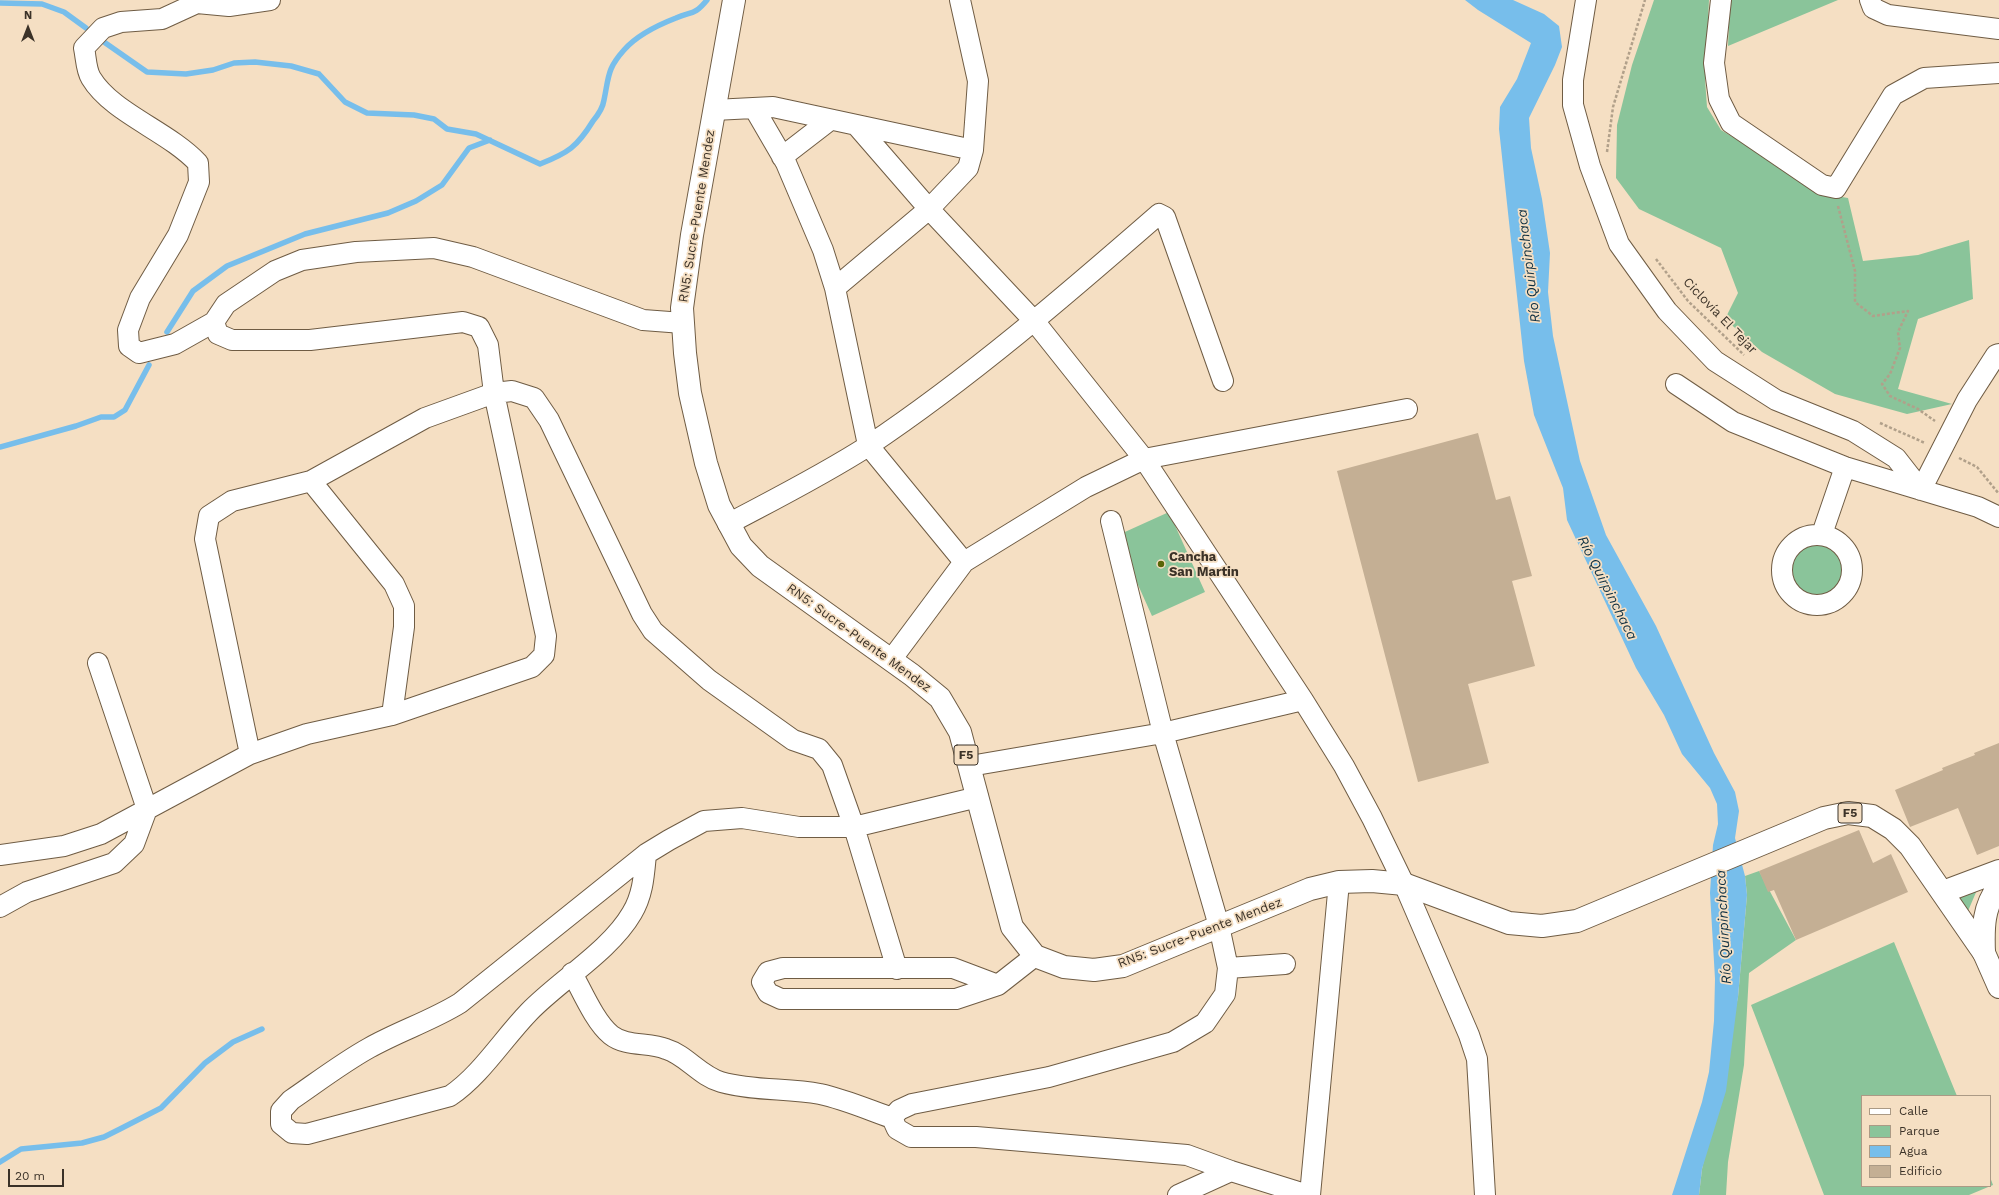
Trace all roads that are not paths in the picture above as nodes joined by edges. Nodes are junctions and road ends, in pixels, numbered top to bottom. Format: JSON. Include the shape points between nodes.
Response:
{"nodes":[{"id":1,"x":270,"y":0,"type":"edge"},
{"id":2,"x":734,"y":0,"type":"edge"},
{"id":3,"x":960,"y":0,"type":"edge"},
{"id":4,"x":1586,"y":0,"type":"edge"},
{"id":5,"x":1721,"y":0,"type":"edge"},
{"id":6,"x":1870,"y":0,"type":"edge"},
{"id":7,"x":197,"y":2,"type":"edge"},
{"id":8,"x":1999,"y":29,"type":"edge"},
{"id":9,"x":1999,"y":73,"type":"edge"},
{"id":10,"x":754,"y":108,"type":"junction"},
{"id":11,"x":714,"y":110,"type":"junction"},
{"id":12,"x":830,"y":120,"type":"junction"},
{"id":13,"x":857,"y":126,"type":"junction"},
{"id":14,"x":973,"y":150,"type":"junction"},
{"id":15,"x":782,"y":157,"type":"junction"},
{"id":16,"x":929,"y":209,"type":"junction"},
{"id":17,"x":835,"y":288,"type":"junction"},
{"id":18,"x":214,"y":322,"type":"junction"},
{"id":19,"x":1035,"y":322,"type":"junction"},
{"id":20,"x":683,"y":323,"type":"junction"},
{"id":21,"x":1999,"y":354,"type":"edge"},
{"id":22,"x":1223,"y":381,"type":"dead end"},
{"id":23,"x":1676,"y":384,"type":"dead end"},
{"id":24,"x":494,"y":393,"type":"junction"},
{"id":25,"x":1407,"y":409,"type":"dead end"},
{"id":26,"x":868,"y":445,"type":"junction"},
{"id":27,"x":1144,"y":459,"type":"junction"},
{"id":28,"x":1845,"y":467,"type":"junction"},
{"id":29,"x":311,"y":481,"type":"junction"},
{"id":30,"x":1921,"y":490,"type":"junction"},
{"id":31,"x":1999,"y":517,"type":"edge"},
{"id":32,"x":1111,"y":521,"type":"dead end"},
{"id":33,"x":728,"y":524,"type":"junction"},
{"id":34,"x":1822,"y":534,"type":"dead end"},
{"id":35,"x":964,"y":562,"type":"junction"},
{"id":36,"x":891,"y":660,"type":"junction"},
{"id":37,"x":98,"y":663,"type":"dead end"},
{"id":38,"x":1303,"y":700,"type":"junction"},
{"id":39,"x":392,"y":715,"type":"junction"},
{"id":40,"x":1163,"y":733,"type":"junction"},
{"id":41,"x":250,"y":754,"type":"junction"},
{"id":42,"x":970,"y":766,"type":"junction"},
{"id":43,"x":978,"y":797,"type":"junction"},
{"id":44,"x":147,"y":809,"type":"junction"},
{"id":45,"x":854,"y":827,"type":"junction"},
{"id":46,"x":646,"y":854,"type":"junction"},
{"id":47,"x":0,"y":855,"type":"edge"},
{"id":48,"x":1999,"y":871,"type":"edge"},
{"id":49,"x":1339,"y":882,"type":"junction"},
{"id":50,"x":1404,"y":884,"type":"junction"},
{"id":51,"x":1999,"y":886,"type":"edge"},
{"id":52,"x":1943,"y":892,"type":"junction"},
{"id":53,"x":0,"y":907,"type":"edge"},
{"id":54,"x":1219,"y":926,"type":"junction"},
{"id":55,"x":1984,"y":953,"type":"junction"},
{"id":56,"x":1035,"y":956,"type":"junction"},
{"id":57,"x":1285,"y":964,"type":"dead end"},
{"id":58,"x":1228,"y":968,"type":"junction"},
{"id":59,"x":897,"y":969,"type":"junction"},
{"id":60,"x":572,"y":973,"type":"junction"},
{"id":61,"x":998,"y":985,"type":"junction"},
{"id":62,"x":1999,"y":987,"type":"edge"},
{"id":63,"x":892,"y":1118,"type":"junction"},
{"id":64,"x":1231,"y":1171,"type":"junction"},
{"id":65,"x":1178,"y":1195,"type":"edge"},
{"id":66,"x":1309,"y":1195,"type":"edge"},
{"id":67,"x":1485,"y":1195,"type":"edge"}],
"edges":[{"from":1,"to":7,"type":"street","via":[[229,6]]},
{"from":2,"to":11,"type":"main road","name":"RN5: Sucre-Puente Mendez","number":"F5"},
{"from":3,"to":14,"type":"street","via":[[978,81]]},
{"from":4,"to":30,"type":"street","via":[[1573,80],[1573,105],[1590,166],[1618,244],[1667,312],[1715,361],[1776,400],[1852,431],[1896,458]]},
{"from":5,"to":9,"type":"street","via":[[1714,64],[1719,99],[1731,123],[1822,185],[1836,188],[1893,95],[1924,78]]},
{"from":6,"to":8,"type":"street","via":[[1873,8],[1888,15]]},
{"from":7,"to":18,"type":"street","via":[[162,19],[121,22],[103,28],[84,48],[90,76],[105,97],[185,150],[198,163],[199,182],[178,235],[140,298],[128,330],[129,346],[139,353],[175,344]]},
{"from":10,"to":11,"type":"street"},
{"from":10,"to":12,"type":"street","via":[[773,107]]},
{"from":10,"to":15,"type":"street"},
{"from":11,"to":20,"type":"main road","name":"RN5: Sucre-Puente Mendez","number":"F5","via":[[691,242],[682,308]]},
{"from":12,"to":13,"type":"street"},
{"from":12,"to":15,"type":"street"},
{"from":13,"to":14,"type":"street"},
{"from":13,"to":16,"type":"street"},
{"from":14,"to":16,"type":"street","via":[[968,168]]},
{"from":15,"to":17,"type":"street","via":[[824,250]]},
{"from":16,"to":17,"type":"street"},
{"from":16,"to":19,"type":"street"},
{"from":17,"to":26,"type":"street"},
{"from":18,"to":20,"type":"street","via":[[226,304],[275,271],[302,260],[356,252],[434,248],[473,257],[644,320]]},
{"from":18,"to":24,"type":"street","via":[[218,334],[232,340],[310,340],[463,322],[479,328],[488,345]]},
{"from":19,"to":22,"type":"street","via":[[1160,214],[1165,217]]},
{"from":19,"to":26,"type":"street"},
{"from":19,"to":27,"type":"street"},
{"from":20,"to":33,"type":"main road","name":"RN5: Sucre-Puente Mendez","number":"F5","via":[[690,393],[706,463],[719,505]]},
{"from":21,"to":30,"type":"street","via":[[1967,400]]},
{"from":23,"to":28,"type":"street","via":[[1733,422]]},
{"from":24,"to":29,"type":"street","via":[[425,418]]},
{"from":24,"to":39,"type":"street","via":[[546,636],[544,655],[532,667]]},
{"from":24,"to":45,"type":"street","via":[[512,391],[534,398],[549,420],[653,631],[709,680],[793,740],[819,749],[832,765]]},
{"from":25,"to":27,"type":"street"},
{"from":26,"to":33,"type":"street","via":[[834,467]]},
{"from":26,"to":35,"type":"street"},
{"from":27,"to":35,"type":"street","via":[[1086,487]]},
{"from":27,"to":38,"type":"street"},
{"from":28,"to":30,"type":"street"},
{"from":28,"to":34,"type":"street"},
{"from":29,"to":39,"type":"street","via":[[394,584],[404,606],[404,627]]},
{"from":29,"to":41,"type":"street","via":[[232,501],[209,516],[205,539]]},
{"from":30,"to":31,"type":"street","via":[[1978,507]]},
{"from":32,"to":40,"type":"street"},
{"from":33,"to":36,"type":"main road","name":"RN5: Sucre-Puente Mendez","number":"F5","via":[[741,546],[760,566]]},
{"from":35,"to":36,"type":"street"},
{"from":36,"to":42,"type":"main road","name":"RN5: Sucre-Puente Mendez","number":"F5","via":[[940,698],[960,732]]},
{"from":37,"to":44,"type":"street"},
{"from":38,"to":40,"type":"street"},
{"from":38,"to":50,"type":"street","via":[[1347,773]]},
{"from":39,"to":41,"type":"street","via":[[307,734]]},
{"from":40,"to":42,"type":"street"},
{"from":40,"to":54,"type":"street"},
{"from":41,"to":44,"type":"street"},
{"from":42,"to":43,"type":"main road","name":"RN5: Sucre-Puente Mendez","number":"F5"},
{"from":43,"to":45,"type":"street"},
{"from":43,"to":56,"type":"main road","name":"RN5: Sucre-Puente Mendez","number":"F5","via":[[1012,927]]},
{"from":44,"to":47,"type":"street","via":[[101,834],[79,842]]},
{"from":44,"to":53,"type":"street","via":[[134,844],[114,863],[27,892]]},
{"from":45,"to":46,"type":"street","via":[[799,827],[742,818],[704,821]]},
{"from":45,"to":59,"type":"street"},
{"from":46,"to":60,"type":"street","via":[[643,886],[632,913],[612,939]]},
{"from":46,"to":60,"type":"street","via":[[460,1004],[368,1048],[290,1100],[281,1111],[281,1124],[292,1134],[307,1134],[450,1096],[466,1086],[530,1011]]},
{"from":48,"to":52,"type":"main road"},
{"from":49,"to":50,"type":"main road","name":"RN5: Sucre-Puente Mendez","number":"F5","via":[[1372,881]]},
{"from":49,"to":54,"type":"main road","name":"RN5: Sucre-Puente Mendez","number":"F5","via":[[1310,890]]},
{"from":49,"to":66,"type":"street"},
{"from":50,"to":52,"type":"main road","name":"RN5: Sucre-Puente Mendez","number":"F5","via":[[1509,923],[1542,926],[1577,920],[1824,818],[1848,813],[1872,816],[1893,829],[1910,846]]},
{"from":50,"to":67,"type":"street","via":[[1470,1035],[1477,1059]]},
{"from":51,"to":55,"type":"main road","via":[[1990,899],[1984,917]]},
{"from":52,"to":55,"type":"main road","name":"RN5: Sucre-Puente Mendez","number":"F5"},
{"from":54,"to":56,"type":"main road","name":"RN5: Sucre-Puente Mendez","number":"F5","via":[[1123,966],[1094,970],[1064,967]]},
{"from":54,"to":58,"type":"street"},
{"from":55,"to":62,"type":"main road","name":"RN5: Sucre-Puente Mendez","number":"F5"},
{"from":56,"to":61,"type":"street"},
{"from":57,"to":58,"type":"street"},
{"from":58,"to":63,"type":"street","via":[[1225,994],[1205,1024],[1173,1042],[1049,1077],[912,1104],[899,1110]]},
{"from":59,"to":61,"type":"street","via":[[954,968]]},
{"from":59,"to":61,"type":"street","via":[[783,968],[768,972],[762,982],[768,993],[781,999],[956,999]]},
{"from":60,"to":63,"type":"street","via":[[601,1024],[612,1035],[630,1043],[658,1046],[676,1052],[719,1081],[748,1088],[822,1094]]},
{"from":63,"to":64,"type":"street","via":[[897,1129],[911,1137],[976,1137],[1187,1155]]},
{"from":64,"to":65,"type":"street"},
{"from":64,"to":66,"type":"street"}]}
